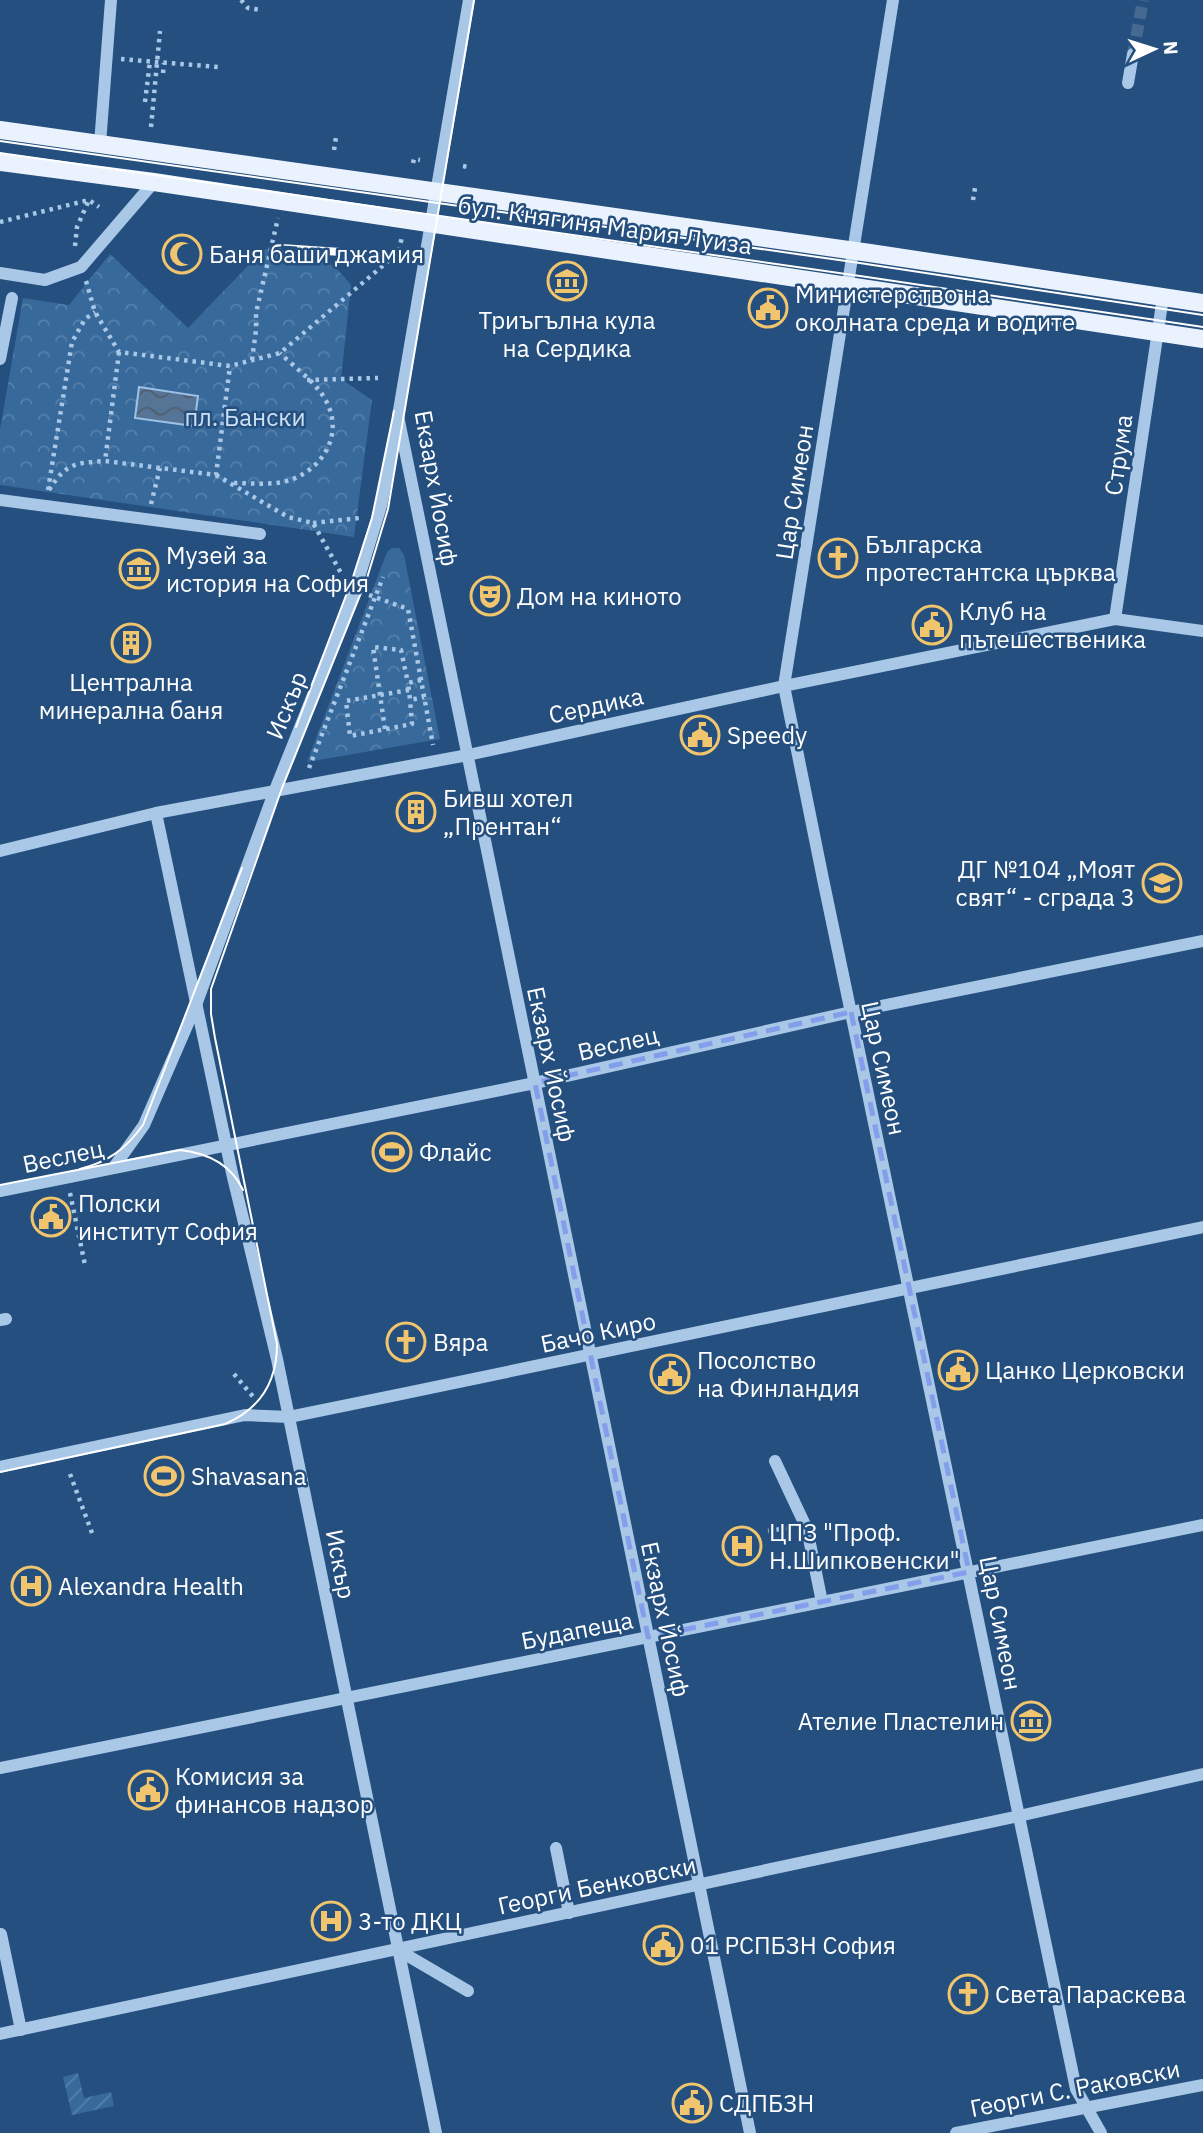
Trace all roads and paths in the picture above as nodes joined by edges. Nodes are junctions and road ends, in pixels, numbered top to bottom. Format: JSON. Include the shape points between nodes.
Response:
{"nodes":[{"id":1,"x":111,"y":0,"type":"edge"},
{"id":2,"x":240,"y":0,"type":"edge"},
{"id":3,"x":469,"y":0,"type":"edge"},
{"id":4,"x":893,"y":0,"type":"edge"},
{"id":5,"x":261,"y":10,"type":"dead end"},
{"id":6,"x":160,"y":31,"type":"dead end"},
{"id":7,"x":1133,"y":54,"type":"tunnel mouth"},
{"id":8,"x":107,"y":58,"type":"junction"},
{"id":9,"x":150,"y":61,"type":"junction"},
{"id":10,"x":158,"y":62,"type":"junction"},
{"id":11,"x":164,"y":63,"type":"junction"},
{"id":12,"x":218,"y":67,"type":"dead end"},
{"id":13,"x":163,"y":73,"type":"dead end"},
{"id":14,"x":1128,"y":83,"type":"dead end"},
{"id":15,"x":145,"y":102,"type":"dead end"},
{"id":16,"x":151,"y":127,"type":"dead end"},
{"id":17,"x":0,"y":130,"type":"edge"},
{"id":18,"x":336,"y":137,"type":"dead end"},
{"id":19,"x":100,"y":144,"type":"junction"},
{"id":20,"x":334,"y":150,"type":"dead end"},
{"id":21,"x":420,"y":160,"type":"dead end"},
{"id":22,"x":0,"y":162,"type":"edge"},
{"id":23,"x":413,"y":163,"type":"dead end"},
{"id":24,"x":154,"y":181,"type":"junction"},
{"id":25,"x":975,"y":188,"type":"dead end"},
{"id":26,"x":437,"y":192,"type":"junction"},
{"id":27,"x":89,"y":200,"type":"junction"},
{"id":28,"x":973,"y":200,"type":"dead end"},
{"id":29,"x":99,"y":207,"type":"dead end"},
{"id":30,"x":280,"y":210,"type":"dead end"},
{"id":31,"x":0,"y":222,"type":"edge"},
{"id":32,"x":431,"y":224,"type":"junction"},
{"id":33,"x":402,"y":233,"type":"dead end"},
{"id":34,"x":75,"y":242,"type":"dead end"},
{"id":35,"x":854,"y":251,"type":"junction"},
{"id":36,"x":0,"y":273,"type":"edge"},
{"id":37,"x":849,"y":286,"type":"junction"},
{"id":38,"x":1163,"y":297,"type":"junction"},
{"id":39,"x":12,"y":298,"type":"dead end"},
{"id":40,"x":93,"y":303,"type":"dead end"},
{"id":41,"x":1203,"y":303,"type":"edge"},
{"id":42,"x":95,"y":312,"type":"junction"},
{"id":43,"x":1157,"y":332,"type":"junction"},
{"id":44,"x":1203,"y":339,"type":"edge"},
{"id":45,"x":119,"y":352,"type":"junction"},
{"id":46,"x":280,"y":353,"type":"junction"},
{"id":47,"x":0,"y":359,"type":"edge"},
{"id":48,"x":252,"y":360,"type":"junction"},
{"id":49,"x":230,"y":366,"type":"junction"},
{"id":50,"x":378,"y":378,"type":"dead end"},
{"id":51,"x":307,"y":380,"type":"junction"},
{"id":52,"x":398,"y":416,"type":"junction"},
{"id":53,"x":105,"y":461,"type":"junction"},
{"id":54,"x":160,"y":468,"type":"junction"},
{"id":55,"x":216,"y":475,"type":"junction"},
{"id":56,"x":233,"y":483,"type":"junction"},
{"id":57,"x":0,"y":500,"type":"edge"},
{"id":58,"x":263,"y":504,"type":"junction"},
{"id":59,"x":151,"y":507,"type":"dead end"},
{"id":60,"x":263,"y":512,"type":"dead end"},
{"id":61,"x":363,"y":518,"type":"dead end"},
{"id":62,"x":313,"y":523,"type":"junction"},
{"id":63,"x":260,"y":534,"type":"dead end"},
{"id":64,"x":383,"y":577,"type":"dead end"},
{"id":65,"x":355,"y":590,"type":"junction"},
{"id":66,"x":375,"y":597,"type":"junction"},
{"id":67,"x":1115,"y":619,"type":"junction"},
{"id":68,"x":1203,"y":631,"type":"edge"},
{"id":69,"x":421,"y":680,"type":"junction"},
{"id":70,"x":408,"y":682,"type":"junction"},
{"id":71,"x":784,"y":685,"type":"junction"},
{"id":72,"x":409,"y":690,"type":"junction"},
{"id":73,"x":380,"y":696,"type":"junction"},
{"id":74,"x":424,"y":697,"type":"junction"},
{"id":75,"x":410,"y":700,"type":"junction"},
{"id":76,"x":385,"y":729,"type":"junction"},
{"id":77,"x":468,"y":755,"type":"junction"},
{"id":78,"x":436,"y":761,"type":"junction"},
{"id":79,"x":302,"y":785,"type":"junction"},
{"id":80,"x":275,"y":790,"type":"junction"},
{"id":81,"x":156,"y":813,"type":"junction"},
{"id":82,"x":0,"y":851,"type":"edge"},
{"id":83,"x":1203,"y":941,"type":"edge"},
{"id":84,"x":197,"y":1005,"type":"junction"},
{"id":85,"x":851,"y":1012,"type":"junction"},
{"id":86,"x":535,"y":1083,"type":"junction"},
{"id":87,"x":226,"y":1144,"type":"junction"},
{"id":88,"x":114,"y":1167,"type":"junction"},
{"id":89,"x":69,"y":1189,"type":"dead end"},
{"id":90,"x":0,"y":1191,"type":"edge"},
{"id":91,"x":1203,"y":1227,"type":"edge"},
{"id":92,"x":85,"y":1265,"type":"dead end"},
{"id":93,"x":909,"y":1286,"type":"junction"},
{"id":94,"x":591,"y":1356,"type":"junction"},
{"id":95,"x":234,"y":1374,"type":"dead end"},
{"id":96,"x":246,"y":1388,"type":"dead end"},
{"id":97,"x":289,"y":1417,"type":"junction"},
{"id":98,"x":775,"y":1461,"type":"dead end"},
{"id":99,"x":0,"y":1467,"type":"edge"},
{"id":100,"x":70,"y":1474,"type":"dead end"},
{"id":101,"x":1203,"y":1525,"type":"edge"},
{"id":102,"x":92,"y":1533,"type":"dead end"},
{"id":103,"x":969,"y":1572,"type":"junction"},
{"id":104,"x":822,"y":1602,"type":"junction"},
{"id":105,"x":649,"y":1637,"type":"junction"},
{"id":106,"x":346,"y":1698,"type":"junction"},
{"id":107,"x":0,"y":1768,"type":"edge"},
{"id":108,"x":1203,"y":1774,"type":"edge"},
{"id":109,"x":1019,"y":1816,"type":"junction"},
{"id":110,"x":556,"y":1848,"type":"dead end"},
{"id":111,"x":699,"y":1885,"type":"junction"},
{"id":112,"x":569,"y":1913,"type":"junction"},
{"id":113,"x":1,"y":1934,"type":"edge"},
{"id":114,"x":398,"y":1950,"type":"junction"},
{"id":115,"x":468,"y":1991,"type":"dead end"},
{"id":116,"x":20,"y":2030,"type":"junction"},
{"id":117,"x":0,"y":2034,"type":"edge"},
{"id":118,"x":1203,"y":2085,"type":"edge"},
{"id":119,"x":1086,"y":2107,"type":"junction"},
{"id":120,"x":436,"y":2133,"type":"edge"},
{"id":121,"x":750,"y":2133,"type":"edge"},
{"id":122,"x":956,"y":2133,"type":"edge"},
{"id":123,"x":1101,"y":2133,"type":"edge"}],
"edges":[{"from":1,"to":8,"type":"street"},
{"from":2,"to":5,"type":"path","via":[[248,8]]},
{"from":3,"to":26,"type":"street","name":"Екзарх Йосиф"},
{"from":4,"to":35,"type":"street","name":"Цар Симеон"},
{"from":6,"to":10,"type":"path"},
{"from":7,"to":14,"type":"street"},
{"from":8,"to":9,"type":"path"},
{"from":8,"to":19,"type":"street"},
{"from":9,"to":10,"type":"path"},
{"from":9,"to":15,"type":"path"},
{"from":10,"to":11,"type":"path"},
{"from":10,"to":16,"type":"path"},
{"from":11,"to":12,"type":"path"},
{"from":11,"to":13,"type":"path"},
{"from":17,"to":19,"type":"main road","name":"бул. Княгиня Мария Луиза"},
{"from":18,"to":20,"type":"path"},
{"from":19,"to":26,"type":"main road","name":"бул. Княгиня Мария Луиза"},
{"from":21,"to":23,"type":"path"},
{"from":22,"to":24,"type":"main road","name":"бул. Княгиня Мария Луиза"},
{"from":24,"to":32,"type":"main road","name":"бул. Княгиня Мария Луиза"},
{"from":24,"to":36,"type":"street","via":[[82,267],[45,280]]},
{"from":25,"to":28,"type":"path"},
{"from":26,"to":32,"type":"street","name":"Екзарх Йосиф"},
{"from":26,"to":35,"type":"main road","name":"бул. Княгиня Мария Луиза"},
{"from":27,"to":29,"type":"path"},
{"from":27,"to":31,"type":"path"},
{"from":27,"to":34,"type":"path"},
{"from":30,"to":48,"type":"path","via":[[256,313]]},
{"from":32,"to":37,"type":"main road","name":"бул. Княгиня Мария Луиза"},
{"from":32,"to":52,"type":"street","name":"Екзарх Йосиф"},
{"from":33,"to":46,"type":"path","via":[[399,252]]},
{"from":35,"to":37,"type":"street","name":"Цар Симеон"},
{"from":35,"to":38,"type":"main road","name":"бул. Княгиня Мария Луиза"},
{"from":37,"to":43,"type":"main road","name":"бул. Княгиня Мария Луиза"},
{"from":37,"to":71,"type":"street","name":"Цар Симеон"},
{"from":38,"to":41,"type":"main road","name":"бул. Княгиня Мария Луиза"},
{"from":38,"to":43,"type":"street","name":"Струма"},
{"from":39,"to":47,"type":"street"},
{"from":40,"to":42,"type":"path"},
{"from":42,"to":45,"type":"path"},
{"from":42,"to":53,"type":"path","via":[[85,319],[72,342],[48,492],[73,463]]},
{"from":43,"to":44,"type":"main road","name":"бул. Княгиня Мария Луиза"},
{"from":43,"to":67,"type":"street","name":"Струма"},
{"from":45,"to":49,"type":"path"},
{"from":45,"to":53,"type":"path"},
{"from":46,"to":48,"type":"path"},
{"from":46,"to":51,"type":"path"},
{"from":48,"to":49,"type":"path"},
{"from":49,"to":55,"type":"path"},
{"from":50,"to":51,"type":"path"},
{"from":51,"to":56,"type":"path","via":[[328,404],[332,418],[331,445],[324,456],[293,480]]},
{"from":52,"to":65,"type":"street","name":"Искър","via":[[381,506]]},
{"from":52,"to":77,"type":"street","name":"Екзарх Йосиф"},
{"from":53,"to":54,"type":"path"},
{"from":54,"to":55,"type":"path"},
{"from":54,"to":59,"type":"path"},
{"from":55,"to":56,"type":"path"},
{"from":56,"to":58,"type":"path"},
{"from":57,"to":63,"type":"street"},
{"from":58,"to":60,"type":"path"},
{"from":58,"to":62,"type":"path"},
{"from":61,"to":62,"type":"path"},
{"from":62,"to":65,"type":"path"},
{"from":64,"to":66,"type":"path"},
{"from":65,"to":66,"type":"path"},
{"from":65,"to":80,"type":"street","name":"Искър"},
{"from":66,"to":69,"type":"path","via":[[408,609]]},
{"from":66,"to":79,"type":"path"},
{"from":67,"to":68,"type":"street","name":"Сердика"},
{"from":67,"to":71,"type":"street","name":"Сердика"},
{"from":69,"to":70,"type":"path"},
{"from":69,"to":74,"type":"path"},
{"from":70,"to":72,"type":"path"},
{"from":70,"to":73,"type":"path","via":[[401,650],[373,647]]},
{"from":71,"to":77,"type":"street","name":"Сердика"},
{"from":71,"to":85,"type":"street","name":"Цар Симеон"},
{"from":72,"to":73,"type":"path"},
{"from":72,"to":75,"type":"path"},
{"from":73,"to":76,"type":"path"},
{"from":73,"to":76,"type":"path","via":[[346,701],[350,736]]},
{"from":74,"to":75,"type":"path"},
{"from":74,"to":78,"type":"path"},
{"from":75,"to":76,"type":"path","via":[[412,723]]},
{"from":77,"to":78,"type":"street","name":"Сердика"},
{"from":77,"to":86,"type":"street","name":"Екзарх Йосиф"},
{"from":78,"to":79,"type":"street","name":"Сердика"},
{"from":79,"to":80,"type":"street","name":"Сердика"},
{"from":80,"to":81,"type":"street","name":"Сердика"},
{"from":80,"to":84,"type":"street","name":"Искър"},
{"from":81,"to":82,"type":"street","name":"Сердика"},
{"from":81,"to":84,"type":"street","name":"Искър"},
{"from":83,"to":85,"type":"street","name":"Веслец"},
{"from":84,"to":87,"type":"street","name":"Искър"},
{"from":84,"to":88,"type":"street","name":"Искър","via":[[144,1125]]},
{"from":85,"to":86,"type":"street","name":"Веслец"},
{"from":85,"to":93,"type":"street","name":"Цар Симеон"},
{"from":86,"to":87,"type":"street","name":"Веслец"},
{"from":86,"to":94,"type":"street","name":"Екзарх Йосиф"},
{"from":87,"to":88,"type":"street","name":"Веслец"},
{"from":87,"to":97,"type":"street","name":"Искър"},
{"from":88,"to":90,"type":"street","name":"Веслец"},
{"from":89,"to":92,"type":"path"},
{"from":91,"to":93,"type":"street","name":"Бачо Киро"},
{"from":93,"to":94,"type":"street","name":"Бачо Киро"},
{"from":93,"to":103,"type":"street","name":"Цар Симеон"},
{"from":94,"to":97,"type":"street","name":"Бачо Киро"},
{"from":94,"to":105,"type":"street","name":"Екзарх Йосиф"},
{"from":95,"to":96,"type":"path"},
{"from":97,"to":99,"type":"street","name":"Бачо Киро","via":[[245,1415]]},
{"from":97,"to":106,"type":"street","name":"Искър"},
{"from":98,"to":104,"type":"street","via":[[807,1529]]},
{"from":100,"to":102,"type":"path"},
{"from":101,"to":103,"type":"street","name":"Будапеща"},
{"from":103,"to":104,"type":"street","name":"Будапеща"},
{"from":103,"to":109,"type":"street","name":"Цар Симеон"},
{"from":104,"to":105,"type":"street","name":"Будапеща"},
{"from":105,"to":106,"type":"street","name":"Будапеща"},
{"from":105,"to":111,"type":"street","name":"Екзарх Йосиф"},
{"from":106,"to":107,"type":"street","name":"Будапеща"},
{"from":106,"to":114,"type":"street","name":"Искър"},
{"from":108,"to":109,"type":"street","name":"Георги Бенковски"},
{"from":109,"to":111,"type":"street","name":"Георги Бенковски"},
{"from":109,"to":119,"type":"street","name":"Цар Симеон","via":[[1076,2089]]},
{"from":110,"to":112,"type":"street"},
{"from":111,"to":112,"type":"street","name":"Георги Бенковски"},
{"from":111,"to":121,"type":"street","name":"Екзарх Йосиф"},
{"from":112,"to":114,"type":"street","name":"Георги Бенковски"},
{"from":113,"to":116,"type":"street"},
{"from":114,"to":115,"type":"street"},
{"from":114,"to":116,"type":"street","name":"Георги Бенковски"},
{"from":114,"to":120,"type":"street","name":"Искър"},
{"from":116,"to":117,"type":"street","name":"Георги Бенковски"},
{"from":118,"to":119,"type":"street","name":"Георги С. Раковски"},
{"from":119,"to":122,"type":"street","name":"Георги С. Раковски"},
{"from":119,"to":123,"type":"street","name":"Цар Симеон"}]}
